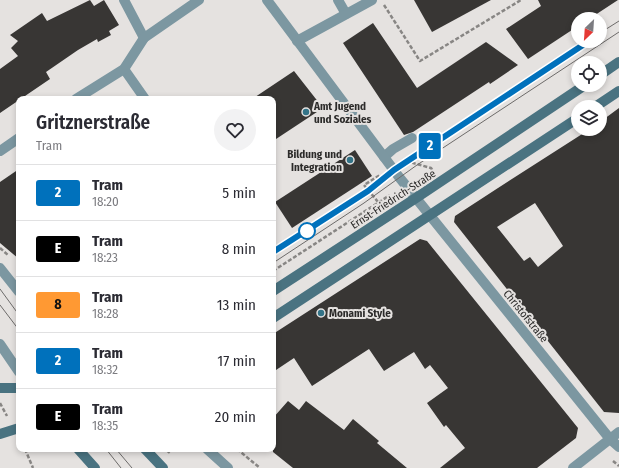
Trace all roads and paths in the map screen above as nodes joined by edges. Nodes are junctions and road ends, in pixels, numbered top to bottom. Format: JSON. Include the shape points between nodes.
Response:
{"nodes":[{"id":1,"x":124,"y":0,"type":"edge"},
{"id":2,"x":199,"y":0,"type":"edge"},
{"id":3,"x":267,"y":0,"type":"edge"},
{"id":4,"x":338,"y":0,"type":"edge"},
{"id":5,"x":372,"y":0,"type":"edge"},
{"id":6,"x":381,"y":0,"type":"edge"},
{"id":7,"x":521,"y":0,"type":"edge"},
{"id":8,"x":346,"y":14,"type":"junction"},
{"id":9,"x":144,"y":38,"type":"junction"},
{"id":10,"x":297,"y":41,"type":"junction"},
{"id":11,"x":619,"y":62,"type":"edge"},
{"id":12,"x":124,"y":69,"type":"junction"},
{"id":13,"x":607,"y":70,"type":"edge"},
{"id":14,"x":619,"y":91,"type":"edge"},
{"id":15,"x":574,"y":92,"type":"edge"},
{"id":16,"x":81,"y":96,"type":"edge"},
{"id":17,"x":143,"y":96,"type":"edge"},
{"id":18,"x":606,"y":100,"type":"edge"},
{"id":19,"x":571,"y":123,"type":"edge"},
{"id":20,"x":412,"y":138,"type":"dead end"},
{"id":21,"x":16,"y":140,"type":"edge"},
{"id":22,"x":393,"y":149,"type":"junction"},
{"id":23,"x":0,"y":151,"type":"edge"},
{"id":24,"x":384,"y":157,"type":"junction"},
{"id":25,"x":441,"y":181,"type":"junction"},
{"id":26,"x":416,"y":198,"type":"junction"},
{"id":27,"x":378,"y":203,"type":"dead end"},
{"id":28,"x":431,"y":216,"type":"junction"},
{"id":29,"x":0,"y":268,"type":"edge"},
{"id":30,"x":276,"y":269,"type":"edge"},
{"id":31,"x":16,"y":288,"type":"edge"},
{"id":32,"x":276,"y":289,"type":"edge"},
{"id":33,"x":276,"y":316,"type":"edge"},
{"id":34,"x":0,"y":344,"type":"edge"},
{"id":35,"x":16,"y":368,"type":"edge"},
{"id":36,"x":0,"y":388,"type":"edge"},
{"id":37,"x":16,"y":388,"type":"edge"},
{"id":38,"x":16,"y":429,"type":"edge"},
{"id":39,"x":619,"y":432,"type":"edge"},
{"id":40,"x":0,"y":434,"type":"edge"},
{"id":41,"x":610,"y":439,"type":"junction"},
{"id":42,"x":600,"y":447,"type":"junction"},
{"id":43,"x":619,"y":447,"type":"edge"},
{"id":44,"x":26,"y":452,"type":"edge"},
{"id":45,"x":81,"y":452,"type":"edge"},
{"id":46,"x":148,"y":452,"type":"edge"},
{"id":47,"x":210,"y":452,"type":"edge"},
{"id":48,"x":241,"y":452,"type":"edge"},
{"id":49,"x":619,"y":466,"type":"edge"},
{"id":50,"x":34,"y":468,"type":"edge"},
{"id":51,"x":95,"y":468,"type":"edge"},
{"id":52,"x":163,"y":468,"type":"edge"},
{"id":53,"x":228,"y":468,"type":"edge"},
{"id":54,"x":260,"y":468,"type":"edge"},
{"id":55,"x":573,"y":468,"type":"edge"}],
"edges":[{"from":1,"to":9,"type":"street"},
{"from":2,"to":9,"type":"street"},
{"from":3,"to":10,"type":"street","name":"Christofstraße"},
{"from":4,"to":8,"type":"street"},
{"from":5,"to":8,"type":"street"},
{"from":6,"to":7,"type":"path","via":[[420,61]]},
{"from":8,"to":10,"type":"street"},
{"from":9,"to":12,"type":"street"},
{"from":10,"to":24,"type":"street","name":"Christofstraße"},
{"from":11,"to":13,"type":"main road"},
{"from":12,"to":16,"type":"street"},
{"from":12,"to":17,"type":"street"},
{"from":14,"to":18,"type":"main road"},
{"from":15,"to":25,"type":"main road","name":"Ernst-Friedrich-Straße"},
{"from":19,"to":28,"type":"main road"},
{"from":20,"to":22,"type":"street"},
{"from":21,"to":23,"type":"street"},
{"from":22,"to":24,"type":"street"},
{"from":22,"to":25,"type":"path","via":[[402,160],[431,168]]},
{"from":24,"to":26,"type":"street","name":"Christofstraße"},
{"from":25,"to":26,"type":"main road","name":"Ernst-Friedrich-Straße"},
{"from":26,"to":28,"type":"street","name":"Christofstraße"},
{"from":26,"to":32,"type":"main road","name":"Ernst-Friedrich-Straße"},
{"from":27,"to":30,"type":"path"},
{"from":28,"to":33,"type":"main road"},
{"from":28,"to":41,"type":"street","name":"Christofstraße"},
{"from":29,"to":31,"type":"street"},
{"from":34,"to":35,"type":"street"},
{"from":36,"to":37,"type":"main road"},
{"from":38,"to":40,"type":"main road"},
{"from":39,"to":41,"type":"street"},
{"from":41,"to":42,"type":"street"},
{"from":41,"to":43,"type":"street","name":"Christofstraße"},
{"from":42,"to":49,"type":"path"},
{"from":42,"to":55,"type":"street"},
{"from":44,"to":50,"type":"path"},
{"from":45,"to":51,"type":"main road"},
{"from":46,"to":52,"type":"main road"},
{"from":47,"to":53,"type":"street"},
{"from":48,"to":54,"type":"path"}]}
